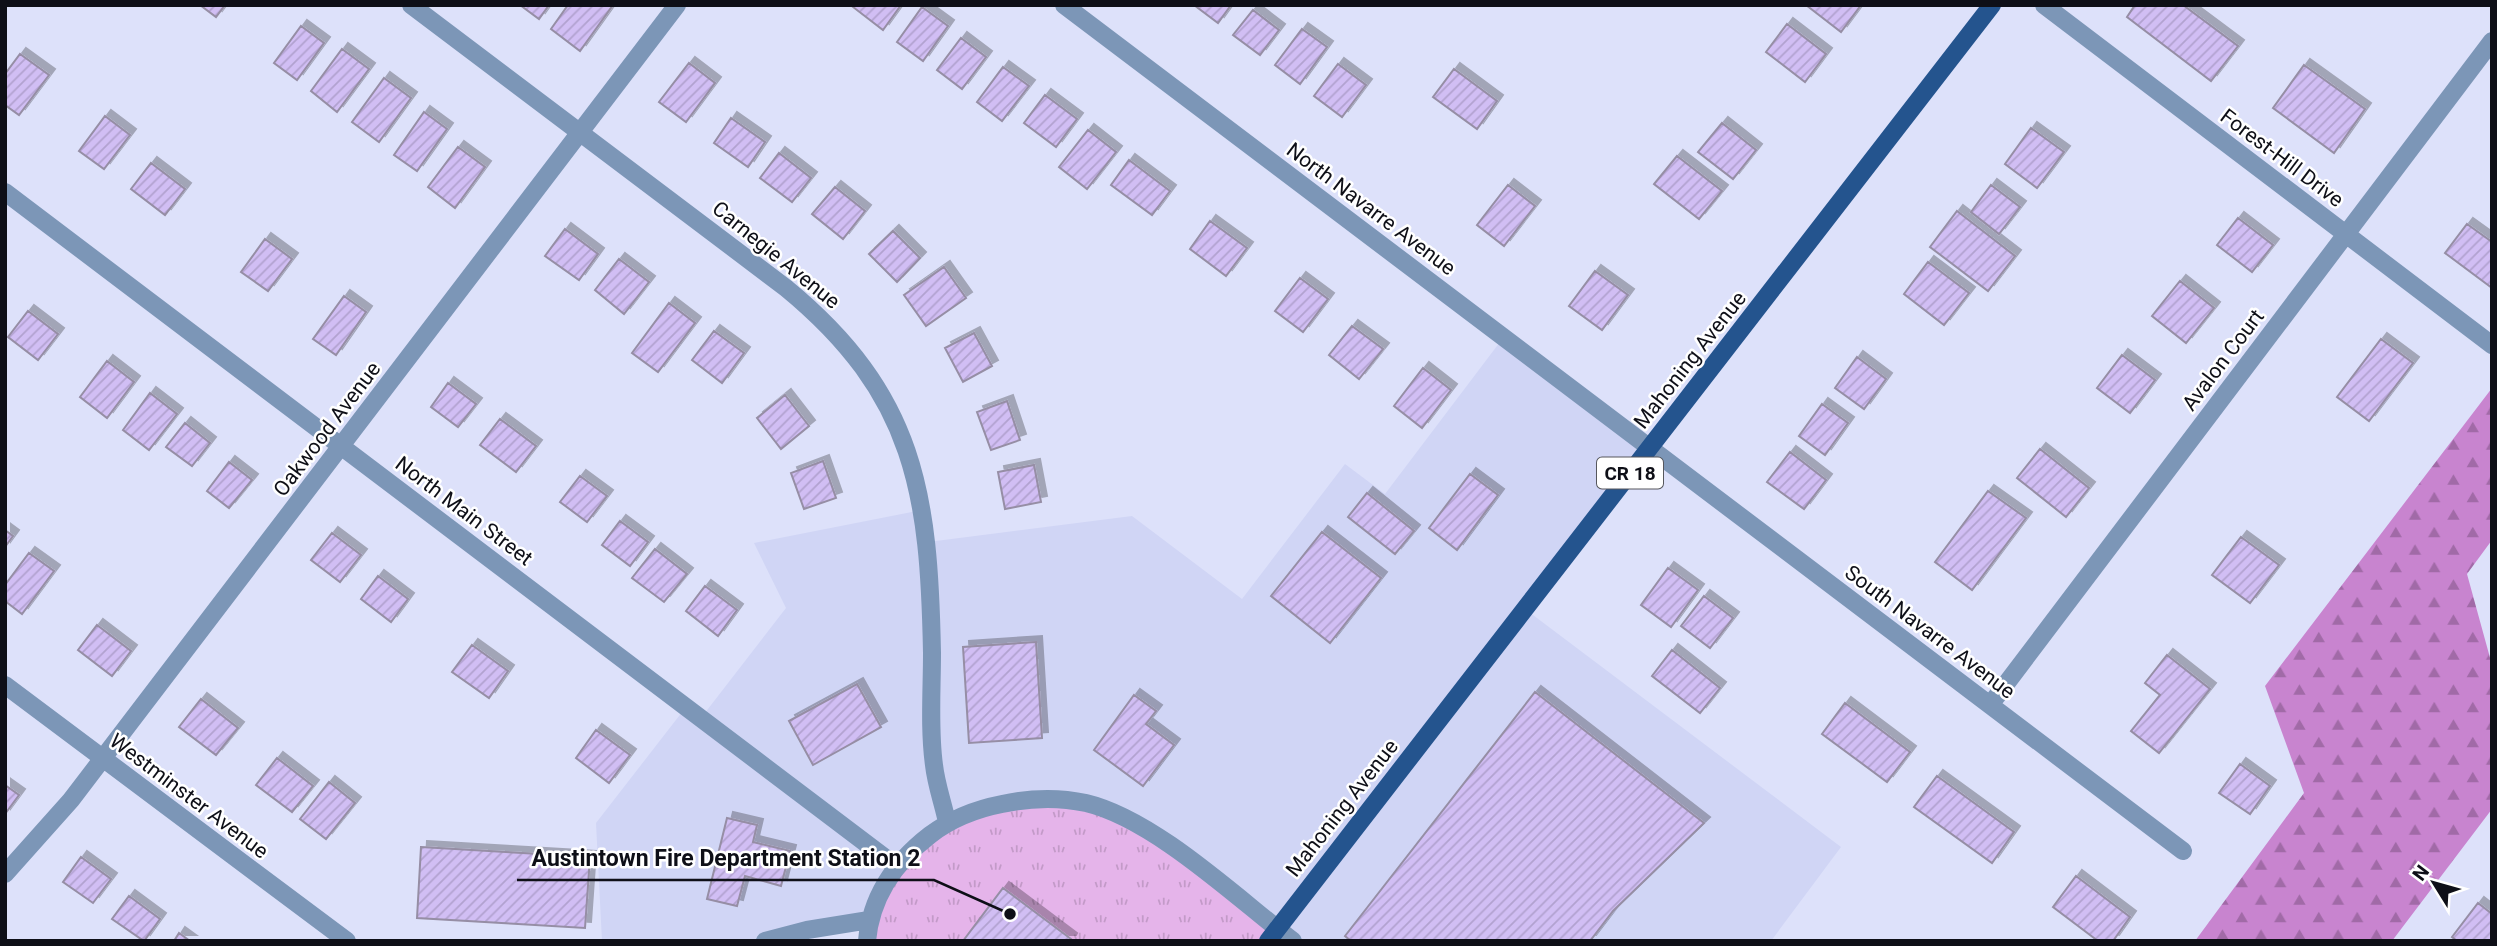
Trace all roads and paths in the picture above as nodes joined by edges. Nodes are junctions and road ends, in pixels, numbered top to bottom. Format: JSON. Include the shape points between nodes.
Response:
{"nodes":[{"id":1,"x":411,"y":5,"type":"edge"},
{"id":2,"x":677,"y":5,"type":"edge"},
{"id":3,"x":1064,"y":5,"type":"edge"},
{"id":4,"x":1993,"y":5,"type":"edge"},
{"id":5,"x":2044,"y":5,"type":"edge"},
{"id":6,"x":2492,"y":41,"type":"edge"},
{"id":7,"x":580,"y":133,"type":"junction"},
{"id":8,"x":5,"y":192,"type":"edge"},
{"id":9,"x":2346,"y":235,"type":"junction"},
{"id":10,"x":2492,"y":345,"type":"edge"},
{"id":11,"x":342,"y":447,"type":"junction"},
{"id":12,"x":1650,"y":449,"type":"junction"},
{"id":13,"x":5,"y":685,"type":"edge"},
{"id":14,"x":1990,"y":705,"type":"junction"},
{"id":15,"x":102,"y":759,"type":"junction"},
{"id":16,"x":947,"y":822,"type":"junction"},
{"id":17,"x":2183,"y":851,"type":"dead end"},
{"id":18,"x":896,"y":866,"type":"junction"},
{"id":19,"x":5,"y":874,"type":"edge"},
{"id":20,"x":869,"y":920,"type":"junction"},
{"id":21,"x":1272,"y":935,"type":"edge"},
{"id":22,"x":347,"y":941,"type":"edge"},
{"id":23,"x":765,"y":941,"type":"edge"},
{"id":24,"x":867,"y":941,"type":"edge"},
{"id":25,"x":1293,"y":941,"type":"edge"}],
"edges":[{"from":1,"to":7,"type":"street","name":"Carnegie Avenue"},
{"from":2,"to":7,"type":"street","name":"Oakwood Avenue"},
{"from":3,"to":12,"type":"street","name":"North Navarre Avenue"},
{"from":4,"to":12,"type":"main road","name":"Mahoning Avenue","number":"CR 18"},
{"from":5,"to":9,"type":"street","name":"Forest-Hill Drive"},
{"from":6,"to":9,"type":"street","name":"Avalon Court"},
{"from":7,"to":11,"type":"street","name":"Oakwood Avenue"},
{"from":7,"to":16,"type":"street","name":"Carnegie Avenue","via":[[811,309],[850,350],[889,409],[913,469],[926,530],[934,765]]},
{"from":8,"to":11,"type":"street","name":"North Main Street"},
{"from":9,"to":10,"type":"street","name":"Forest-Hill Drive"},
{"from":9,"to":14,"type":"street","name":"Avalon Court"},
{"from":11,"to":15,"type":"street","name":"Oakwood Avenue"},
{"from":11,"to":18,"type":"street","name":"North Main Street"},
{"from":12,"to":14,"type":"street","name":"South Navarre Avenue"},
{"from":12,"to":21,"type":"main road","name":"Mahoning Avenue","number":"CR 18"},
{"from":13,"to":15,"type":"street","name":"Westminster Avenue"},
{"from":14,"to":17,"type":"street","name":"South Navarre Avenue"},
{"from":15,"to":19,"type":"street","name":"Oakwood Avenue"},
{"from":15,"to":22,"type":"street","name":"Westminster Avenue"},
{"from":16,"to":18,"type":"street"},
{"from":16,"to":21,"type":"street","via":[[1028,799],[1085,803],[1114,812],[1147,831]]},
{"from":18,"to":20,"type":"street"},
{"from":20,"to":23,"type":"street"},
{"from":20,"to":24,"type":"street"},
{"from":21,"to":25,"type":"street"}]}
